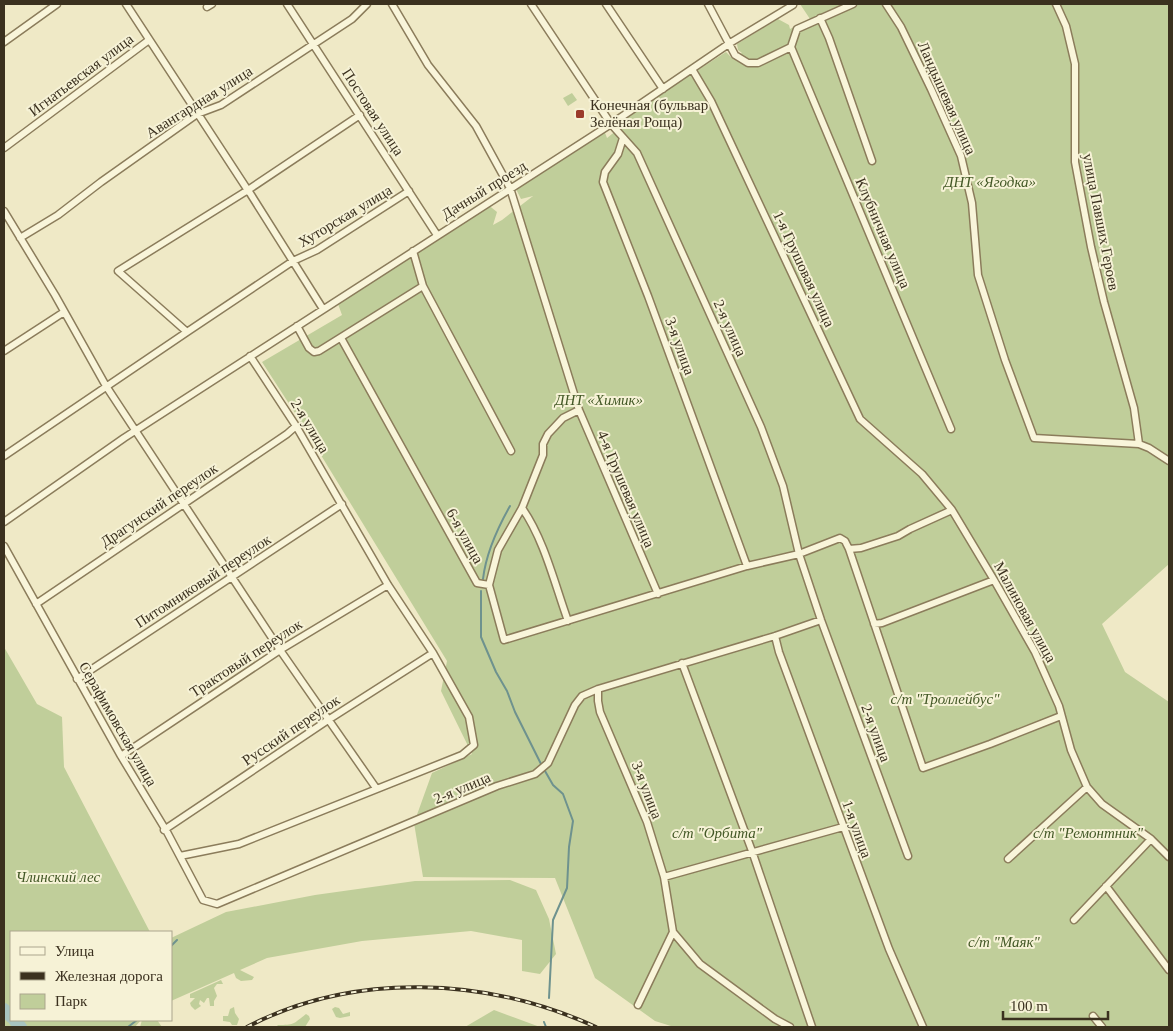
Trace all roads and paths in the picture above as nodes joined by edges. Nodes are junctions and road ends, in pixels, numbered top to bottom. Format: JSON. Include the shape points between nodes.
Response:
{"nodes":[{"id":1,"x":57,"y":4,"type":"edge"},
{"id":2,"x":126,"y":4,"type":"edge"},
{"id":3,"x":287,"y":4,"type":"edge"},
{"id":4,"x":367,"y":4,"type":"edge"},
{"id":5,"x":392,"y":4,"type":"edge"},
{"id":6,"x":531,"y":4,"type":"edge"},
{"id":7,"x":606,"y":4,"type":"edge"},
{"id":8,"x":708,"y":4,"type":"edge"},
{"id":9,"x":853,"y":4,"type":"edge"},
{"id":10,"x":886,"y":4,"type":"edge"},
{"id":11,"x":1056,"y":4,"type":"edge"},
{"id":12,"x":793,"y":5,"type":"edge"},
{"id":13,"x":820,"y":18,"type":"junction"},
{"id":14,"x":149,"y":40,"type":"junction"},
{"id":15,"x":4,"y":42,"type":"edge"},
{"id":16,"x":313,"y":44,"type":"junction"},
{"id":17,"x":730,"y":44,"type":"junction"},
{"id":18,"x":791,"y":47,"type":"junction"},
{"id":19,"x":692,"y":69,"type":"junction"},
{"id":20,"x":663,"y":89,"type":"junction"},
{"id":21,"x":198,"y":114,"type":"junction"},
{"id":22,"x":360,"y":115,"type":"junction"},
{"id":23,"x":610,"y":124,"type":"junction"},
{"id":24,"x":623,"y":138,"type":"junction"},
{"id":25,"x":4,"y":148,"type":"edge"},
{"id":26,"x":872,"y":161,"type":"dead end"},
{"id":27,"x":510,"y":188,"type":"junction"},
{"id":28,"x":248,"y":191,"type":"junction"},
{"id":29,"x":409,"y":191,"type":"junction"},
{"id":30,"x":4,"y":211,"type":"edge"},
{"id":31,"x":437,"y":235,"type":"junction"},
{"id":32,"x":20,"y":238,"type":"junction"},
{"id":33,"x":413,"y":251,"type":"junction"},
{"id":34,"x":293,"y":261,"type":"junction"},
{"id":35,"x":422,"y":286,"type":"junction"},
{"id":36,"x":323,"y":309,"type":"junction"},
{"id":37,"x":64,"y":312,"type":"junction"},
{"id":38,"x":296,"y":326,"type":"junction"},
{"id":39,"x":186,"y":332,"type":"junction"},
{"id":40,"x":341,"y":338,"type":"junction"},
{"id":41,"x":4,"y":351,"type":"edge"},
{"id":42,"x":250,"y":356,"type":"junction"},
{"id":43,"x":106,"y":386,"type":"junction"},
{"id":44,"x":579,"y":410,"type":"junction"},
{"id":45,"x":296,"y":426,"type":"junction"},
{"id":46,"x":136,"y":430,"type":"junction"},
{"id":47,"x":951,"y":430,"type":"dead end"},
{"id":48,"x":1139,"y":444,"type":"junction"},
{"id":49,"x":511,"y":451,"type":"dead end"},
{"id":50,"x":4,"y":456,"type":"edge"},
{"id":51,"x":1169,"y":461,"type":"edge"},
{"id":52,"x":912,"y":464,"type":"joint"},
{"id":53,"x":183,"y":503,"type":"junction"},
{"id":54,"x":342,"y":504,"type":"junction"},
{"id":55,"x":522,"y":508,"type":"junction"},
{"id":56,"x":952,"y":510,"type":"junction"},
{"id":57,"x":4,"y":522,"type":"edge"},
{"id":58,"x":4,"y":546,"type":"edge"},
{"id":59,"x":849,"y":549,"type":"junction"},
{"id":60,"x":799,"y":554,"type":"junction"},
{"id":61,"x":747,"y":566,"type":"junction"},
{"id":62,"x":232,"y":577,"type":"junction"},
{"id":63,"x":994,"y":580,"type":"junction"},
{"id":64,"x":388,"y":585,"type":"junction"},
{"id":65,"x":490,"y":585,"type":"junction"},
{"id":66,"x":658,"y":594,"type":"junction"},
{"id":67,"x":36,"y":604,"type":"junction"},
{"id":68,"x":821,"y":620,"type":"junction"},
{"id":69,"x":568,"y":621,"type":"junction"},
{"id":70,"x":874,"y":624,"type":"junction"},
{"id":71,"x":775,"y":636,"type":"junction"},
{"id":72,"x":280,"y":650,"type":"junction"},
{"id":73,"x":433,"y":653,"type":"junction"},
{"id":74,"x":682,"y":663,"type":"junction"},
{"id":75,"x":77,"y":679,"type":"junction"},
{"id":76,"x":598,"y":689,"type":"junction"},
{"id":77,"x":1062,"y":716,"type":"junction"},
{"id":78,"x":328,"y":720,"type":"junction"},
{"id":79,"x":121,"y":756,"type":"junction"},
{"id":80,"x":1087,"y":787,"type":"junction"},
{"id":81,"x":376,"y":788,"type":"junction"},
{"id":82,"x":843,"y":827,"type":"junction"},
{"id":83,"x":164,"y":830,"type":"junction"},
{"id":84,"x":1151,"y":839,"type":"junction"},
{"id":85,"x":752,"y":851,"type":"junction"},
{"id":86,"x":180,"y":856,"type":"junction"},
{"id":87,"x":908,"y":856,"type":"dead end"},
{"id":88,"x":1169,"y":857,"type":"edge"},
{"id":89,"x":1008,"y":859,"type":"dead end"},
{"id":90,"x":664,"y":877,"type":"junction"},
{"id":91,"x":1106,"y":886,"type":"junction"},
{"id":92,"x":217,"y":904,"type":"joint"},
{"id":93,"x":1074,"y":920,"type":"dead end"},
{"id":94,"x":674,"y":932,"type":"junction"},
{"id":95,"x":1169,"y":970,"type":"edge"},
{"id":96,"x":638,"y":1005,"type":"dead end"},
{"id":97,"x":1093,"y":1016,"type":"dead end"},
{"id":98,"x":790,"y":1027,"type":"edge"},
{"id":99,"x":812,"y":1027,"type":"edge"},
{"id":100,"x":924,"y":1027,"type":"edge"},
{"id":101,"x":1102,"y":1027,"type":"edge"}],
"edges":[{"from":1,"to":15,"type":"street"},
{"from":2,"to":14,"type":"street"},
{"from":3,"to":16,"type":"street","name":"Постовая улица"},
{"from":4,"to":16,"type":"street","name":"Авангардная улица","via":[[352,19]]},
{"from":5,"to":27,"type":"street","name":"4-я Грушевая улица","via":[[428,65],[476,126]]},
{"from":6,"to":23,"type":"street","name":"2-я улица"},
{"from":7,"to":20,"type":"street"},
{"from":8,"to":17,"type":"street"},
{"from":9,"to":13,"type":"street"},
{"from":10,"to":48,"type":"street","name":"Ландышевая улица","via":[[901,27],[960,156],[972,203],[978,275],[1034,438]]},
{"from":11,"to":48,"type":"street","name":"улица Павших Героев","via":[[1066,26],[1075,64],[1075,162],[1091,247],[1134,408]]},
{"from":12,"to":17,"type":"street","name":"Дачный проезд"},
{"from":13,"to":18,"type":"street","via":[[797,29]]},
{"from":13,"to":26,"type":"street"},
{"from":14,"to":21,"type":"street"},
{"from":14,"to":25,"type":"street","name":"Игнатьевская улица"},
{"from":16,"to":21,"type":"street","name":"Авангардная улица","via":[[221,105]]},
{"from":16,"to":22,"type":"street","name":"Постовая улица"},
{"from":17,"to":18,"type":"street","via":[[735,55],[748,63],[758,63]]},
{"from":17,"to":19,"type":"street","name":"Дачный проезд"},
{"from":18,"to":47,"type":"street","name":"Клубничная улица"},
{"from":19,"to":20,"type":"street","name":"Дачный проезд"},
{"from":19,"to":52,"type":"street","name":"1-я Грушовая улица","via":[[711,101],[860,419]]},
{"from":20,"to":23,"type":"street","name":"Дачный проезд"},
{"from":21,"to":28,"type":"street"},
{"from":21,"to":32,"type":"street","name":"Авангардная улица","via":[[58,215]]},
{"from":22,"to":28,"type":"street"},
{"from":22,"to":29,"type":"street","name":"Постовая улица"},
{"from":23,"to":24,"type":"street","name":"2-я улица"},
{"from":23,"to":27,"type":"street","name":"Дачный проезд"},
{"from":24,"to":60,"type":"street","name":"2-я улица","via":[[637,153],[761,427],[783,486]]},
{"from":24,"to":61,"type":"street","name":"3-я улица","via":[[603,182]]},
{"from":27,"to":31,"type":"street","name":"Дачный проезд"},
{"from":27,"to":44,"type":"street","name":"4-я Грушевая улица"},
{"from":28,"to":34,"type":"street"},
{"from":28,"to":39,"type":"street","via":[[118,271]]},
{"from":29,"to":31,"type":"street","name":"Постовая улица"},
{"from":29,"to":34,"type":"street","name":"Хуторская улица","via":[[317,250]]},
{"from":30,"to":32,"type":"street"},
{"from":31,"to":33,"type":"street","name":"Дачный проезд"},
{"from":32,"to":37,"type":"street"},
{"from":33,"to":35,"type":"street"},
{"from":33,"to":36,"type":"street","name":"Дачный проезд"},
{"from":34,"to":36,"type":"street"},
{"from":34,"to":39,"type":"street","name":"Хуторская улица"},
{"from":35,"to":40,"type":"street"},
{"from":35,"to":49,"type":"street"},
{"from":36,"to":38,"type":"street","name":"Дачный проезд"},
{"from":37,"to":41,"type":"street"},
{"from":37,"to":43,"type":"street"},
{"from":38,"to":40,"type":"street","via":[[314,352]]},
{"from":38,"to":42,"type":"street","name":"Дачный проезд"},
{"from":39,"to":43,"type":"street","name":"Хуторская улица"},
{"from":40,"to":65,"type":"street","name":"6-я улица","via":[[477,583]]},
{"from":42,"to":45,"type":"street","name":"2-я улица"},
{"from":42,"to":46,"type":"street"},
{"from":43,"to":46,"type":"street"},
{"from":43,"to":50,"type":"street","name":"Хуторская улица"},
{"from":44,"to":55,"type":"street","name":"6-я улица","via":[[563,418],[548,434]]},
{"from":44,"to":66,"type":"street","name":"4-я Грушевая улица"},
{"from":45,"to":53,"type":"street","name":"Драгунский переулок"},
{"from":45,"to":54,"type":"street","name":"2-я улица"},
{"from":46,"to":53,"type":"street"},
{"from":46,"to":57,"type":"street"},
{"from":48,"to":51,"type":"street"},
{"from":52,"to":56,"type":"street","name":"Малиновая улица"},
{"from":53,"to":62,"type":"street"},
{"from":53,"to":67,"type":"street","name":"Драгунский переулок"},
{"from":54,"to":62,"type":"street","name":"Питомниковый переулок"},
{"from":54,"to":64,"type":"street","name":"2-я улица"},
{"from":55,"to":65,"type":"street","name":"6-я улица","via":[[498,550]]},
{"from":55,"to":69,"type":"street","via":[[537,535]]},
{"from":56,"to":59,"type":"street","via":[[898,536]]},
{"from":56,"to":63,"type":"street","name":"Малиновая улица"},
{"from":58,"to":67,"type":"street","name":"Серафимовская улица"},
{"from":59,"to":60,"type":"street","via":[[840,538]]},
{"from":59,"to":70,"type":"street"},
{"from":60,"to":61,"type":"street"},
{"from":60,"to":68,"type":"street","name":"2-я улица"},
{"from":61,"to":66,"type":"street"},
{"from":62,"to":72,"type":"street"},
{"from":62,"to":75,"type":"street","name":"Питомниковый переулок"},
{"from":63,"to":70,"type":"street","via":[[882,624]]},
{"from":63,"to":77,"type":"street","name":"Малиновая улица","via":[[1035,652]]},
{"from":64,"to":72,"type":"street","name":"Трактовый переулок"},
{"from":64,"to":73,"type":"street","name":"2-я улица"},
{"from":65,"to":69,"type":"street","via":[[504,640]]},
{"from":66,"to":69,"type":"street"},
{"from":67,"to":75,"type":"street","name":"Серафимовская улица"},
{"from":68,"to":71,"type":"street","name":"2-я улица"},
{"from":68,"to":87,"type":"street","name":"2-я улица"},
{"from":70,"to":77,"type":"street","via":[[923,768]]},
{"from":71,"to":74,"type":"street","name":"2-я улица"},
{"from":71,"to":82,"type":"street","name":"1-я улица"},
{"from":72,"to":78,"type":"street"},
{"from":72,"to":79,"type":"street","name":"Трактовый переулок"},
{"from":73,"to":78,"type":"street","name":"Русский переулок"},
{"from":73,"to":81,"type":"street","name":"2-я улица","via":[[469,717],[474,745],[462,755]]},
{"from":74,"to":76,"type":"street","name":"2-я улица"},
{"from":74,"to":85,"type":"street"},
{"from":75,"to":79,"type":"street","name":"Серафимовская улица"},
{"from":76,"to":90,"type":"street","name":"3-я улица","via":[[600,712],[647,822]]},
{"from":76,"to":92,"type":"street","name":"2-я улица","via":[[578,701],[548,763],[535,774],[498,786]]},
{"from":77,"to":80,"type":"street","name":"Малиновая улица","via":[[1071,750]]},
{"from":78,"to":81,"type":"street"},
{"from":78,"to":83,"type":"street","name":"Русский переулок"},
{"from":79,"to":83,"type":"street","name":"Серафимовская улица"},
{"from":80,"to":84,"type":"street","name":"Малиновая улица","via":[[1102,804]]},
{"from":80,"to":89,"type":"street"},
{"from":81,"to":86,"type":"street","via":[[239,844]]},
{"from":82,"to":85,"type":"street"},
{"from":82,"to":100,"type":"street","name":"1-я улица","via":[[889,949]]},
{"from":83,"to":86,"type":"street","name":"Серафимовская улица"},
{"from":84,"to":88,"type":"street","name":"Малиновая улица"},
{"from":84,"to":91,"type":"street"},
{"from":85,"to":90,"type":"street"},
{"from":85,"to":99,"type":"street"},
{"from":86,"to":92,"type":"street","name":"Серафимовская улица","via":[[203,900]]},
{"from":90,"to":94,"type":"street","name":"3-я улица"},
{"from":91,"to":93,"type":"street"},
{"from":91,"to":95,"type":"street"},
{"from":94,"to":96,"type":"street"},
{"from":94,"to":98,"type":"street","name":"3-я улица","via":[[700,964]]},
{"from":97,"to":101,"type":"street"}]}
